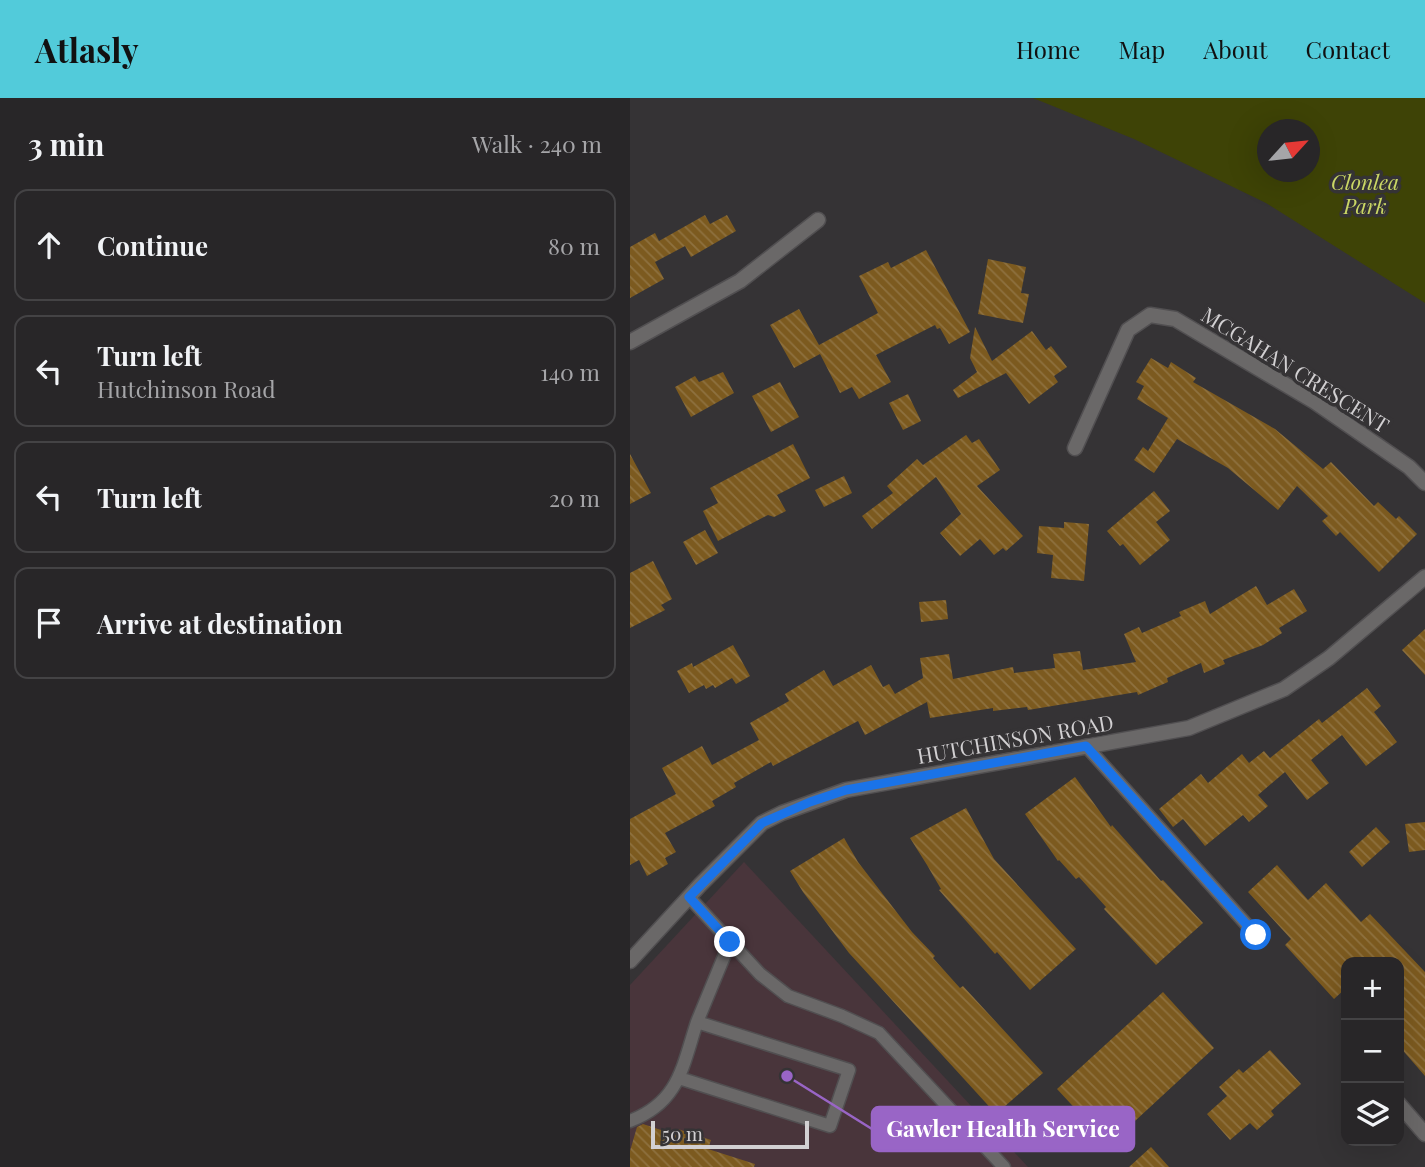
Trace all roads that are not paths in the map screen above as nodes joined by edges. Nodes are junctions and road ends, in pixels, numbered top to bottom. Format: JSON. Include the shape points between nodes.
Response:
{"nodes":[{"id":1,"x":818,"y":220,"type":"dead end"},
{"id":2,"x":630,"y":342,"type":"edge"},
{"id":3,"x":1075,"y":449,"type":"dead end"},
{"id":4,"x":1425,"y":483,"type":"edge"},
{"id":5,"x":1425,"y":577,"type":"edge"},
{"id":6,"x":1086,"y":746,"type":"junction"},
{"id":7,"x":689,"y":897,"type":"junction"},
{"id":8,"x":1256,"y":935,"type":"dead end"},
{"id":9,"x":730,"y":942,"type":"junction"},
{"id":10,"x":630,"y":961,"type":"edge"},
{"id":11,"x":697,"y":1023,"type":"junction"},
{"id":12,"x":679,"y":1078,"type":"junction"},
{"id":13,"x":1404,"y":1110,"type":"edge"},
{"id":14,"x":630,"y":1121,"type":"edge"},
{"id":15,"x":1425,"y":1135,"type":"edge"},
{"id":16,"x":1004,"y":1167,"type":"edge"}],
"edges":[{"from":1,"to":2,"type":"street","via":[[740,281]]},
{"from":3,"to":4,"type":"street","name":"MCGAHAN CRESCENT","via":[[1128,330],[1150,315],[1175,319],[1315,402]]},
{"from":5,"to":6,"type":"street","name":"HUTCHINSON ROAD","via":[[1372,624],[1284,689],[1189,728]]},
{"from":6,"to":7,"type":"street","name":"HUTCHINSON ROAD","via":[[846,790],[810,802],[762,823]]},
{"from":6,"to":8,"type":"lane"},
{"from":7,"to":9,"type":"lane"},
{"from":7,"to":10,"type":"street","name":"HUTCHINSON ROAD"},
{"from":9,"to":11,"type":"lane"},
{"from":9,"to":16,"type":"lane","via":[[788,996],[878,1033]]},
{"from":11,"to":12,"type":"lane"},
{"from":11,"to":12,"type":"lane","via":[[849,1070],[830,1126]]},
{"from":12,"to":14,"type":"lane","via":[[666,1100]]},
{"from":13,"to":15,"type":"street"}]}
